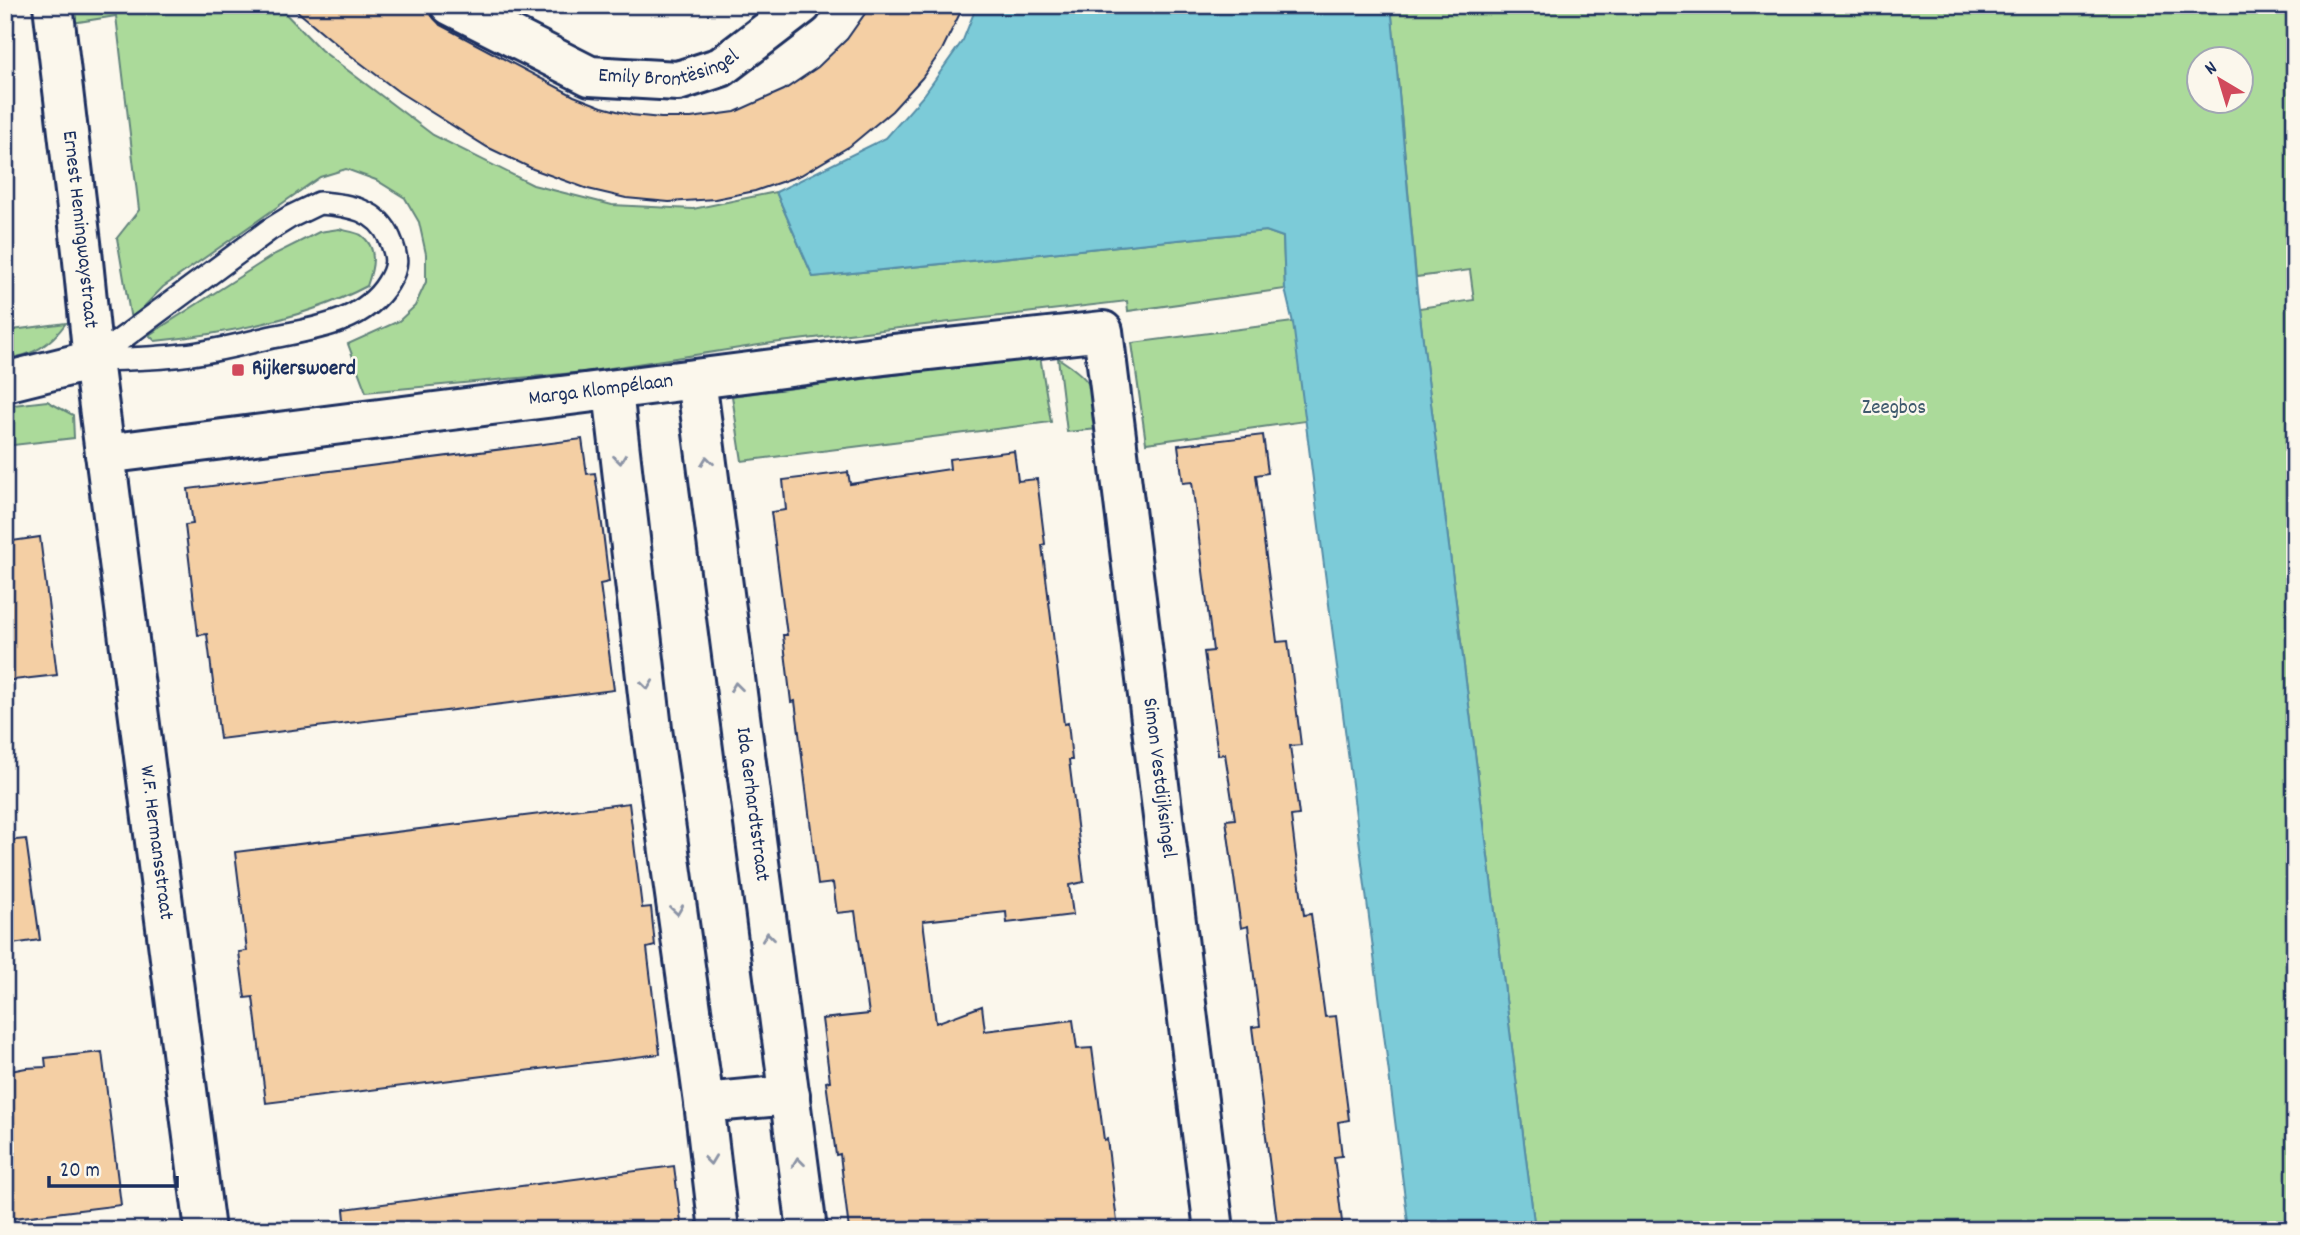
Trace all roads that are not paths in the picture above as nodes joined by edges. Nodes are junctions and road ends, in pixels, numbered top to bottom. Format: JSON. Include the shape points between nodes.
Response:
{"nodes":[{"id":1,"x":53,"y":5,"type":"edge"},
{"id":2,"x":450,"y":5,"type":"edge"},
{"id":3,"x":802,"y":5,"type":"edge"},
{"id":4,"x":1098,"y":330,"type":"joint"},
{"id":5,"x":93,"y":360,"type":"junction"},
{"id":6,"x":696,"y":379,"type":"junction"},
{"id":7,"x":5,"y":382,"type":"edge"},
{"id":8,"x":612,"y":391,"type":"junction"},
{"id":9,"x":104,"y":454,"type":"junction"},
{"id":10,"x":790,"y":1095,"type":"junction"},
{"id":11,"x":704,"y":1103,"type":"junction"},
{"id":12,"x":205,"y":1230,"type":"edge"},
{"id":13,"x":719,"y":1230,"type":"edge"},
{"id":14,"x":807,"y":1230,"type":"edge"},
{"id":15,"x":1214,"y":1230,"type":"edge"}],
"edges":[{"from":1,"to":5,"type":"street","name":"Ernest Hemingwaystraat"},
{"from":2,"to":3,"type":"street","name":"Emily Brontësingel","via":[[590,76],[678,81],[721,67]]},
{"from":4,"to":6,"type":"street","name":"Marga Klompélaan"},
{"from":4,"to":15,"type":"street","name":"Simon Vestdijksingel","via":[[1103,331]]},
{"from":5,"to":5,"type":"lane","via":[[184,355],[331,325],[380,297],[396,270],[394,248],[386,229],[370,213],[319,203],[270,230]]},
{"from":5,"to":7,"type":"street"},
{"from":5,"to":9,"type":"street","name":"Ernest Hemingwaystraat"},
{"from":6,"to":8,"type":"street","name":"Marga Klompélaan"},
{"from":10,"to":6,"type":"street","name":"Ida Gerhardtstraat","one_way":true},
{"from":8,"to":9,"type":"street","name":"Marga Klompélaan"},
{"from":8,"to":11,"type":"street","one_way":true,"via":[[652,729]]},
{"from":9,"to":12,"type":"street","name":"W.F. Hermansstraat"},
{"from":10,"to":11,"type":"street"},
{"from":14,"to":10,"type":"street","name":"Ida Gerhardtstraat","one_way":true},
{"from":11,"to":13,"type":"street","one_way":true}]}
